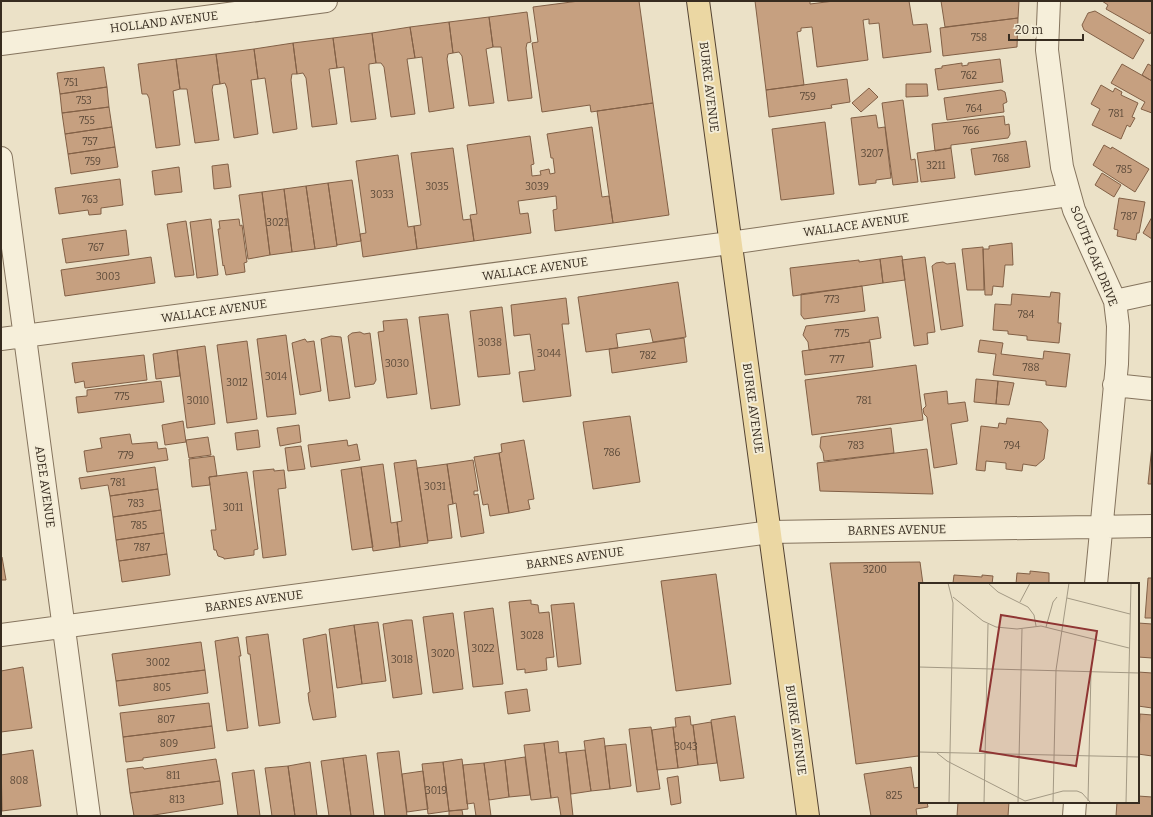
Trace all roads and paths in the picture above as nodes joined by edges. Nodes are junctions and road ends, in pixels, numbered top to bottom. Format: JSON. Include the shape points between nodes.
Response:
{"nodes":[{"id":1,"x":326,"y":1,"type":"edge"},
{"id":2,"x":698,"y":1,"type":"edge"},
{"id":3,"x":1049,"y":1,"type":"edge"},
{"id":4,"x":1,"y":44,"type":"edge"},
{"id":5,"x":1,"y":158,"type":"edge"},
{"id":6,"x":1069,"y":195,"type":"junction"},
{"id":7,"x":730,"y":243,"type":"junction"},
{"id":8,"x":1152,"y":293,"type":"edge"},
{"id":9,"x":1115,"y":301,"type":"junction"},
{"id":10,"x":24,"y":336,"type":"junction"},
{"id":11,"x":1,"y":339,"type":"edge"},
{"id":12,"x":1114,"y":385,"type":"junction"},
{"id":13,"x":1152,"y":389,"type":"edge"},
{"id":14,"x":1101,"y":526,"type":"junction"},
{"id":15,"x":1152,"y":526,"type":"edge"},
{"id":16,"x":770,"y":532,"type":"junction"},
{"id":17,"x":1096,"y":583,"type":"edge"},
{"id":18,"x":64,"y":626,"type":"junction"},
{"id":19,"x":1,"y":635,"type":"edge"},
{"id":20,"x":1075,"y":803,"type":"edge"},
{"id":21,"x":89,"y":816,"type":"edge"},
{"id":22,"x":808,"y":816,"type":"edge"},
{"id":23,"x":1074,"y":816,"type":"edge"}],
"edges":[{"from":1,"to":4,"type":"street","name":"HOLLAND AVENUE"},
{"from":2,"to":7,"type":"main road","name":"BURKE AVENUE"},
{"from":3,"to":6,"type":"street","name":"SOUTH OAK DRIVE","via":[[1047,50],[1051,93],[1058,148]]},
{"from":5,"to":10,"type":"street","name":"ADEE AVENUE"},
{"from":6,"to":7,"type":"street","name":"WALLACE AVENUE"},
{"from":6,"to":9,"type":"street","name":"SOUTH OAK DRIVE"},
{"from":7,"to":10,"type":"street","name":"WALLACE AVENUE"},
{"from":7,"to":16,"type":"main road","name":"BURKE AVENUE"},
{"from":8,"to":9,"type":"street"},
{"from":9,"to":12,"type":"street","name":"SOUTH OAK DRIVE","via":[[1118,345]]},
{"from":10,"to":11,"type":"street","name":"WALLACE AVENUE"},
{"from":10,"to":18,"type":"street","name":"ADEE AVENUE"},
{"from":12,"to":13,"type":"street"},
{"from":12,"to":14,"type":"street","name":"SOUTH OAK DRIVE"},
{"from":14,"to":15,"type":"street","name":"BARNES AVENUE"},
{"from":14,"to":16,"type":"street","name":"BARNES AVENUE"},
{"from":14,"to":17,"type":"street","name":"SOUTH OAK DRIVE"},
{"from":16,"to":18,"type":"street","name":"BARNES AVENUE"},
{"from":16,"to":22,"type":"main road","name":"BURKE AVENUE"},
{"from":18,"to":19,"type":"street","name":"BARNES AVENUE"},
{"from":18,"to":21,"type":"street","name":"ADEE AVENUE"},
{"from":20,"to":23,"type":"street"}]}
